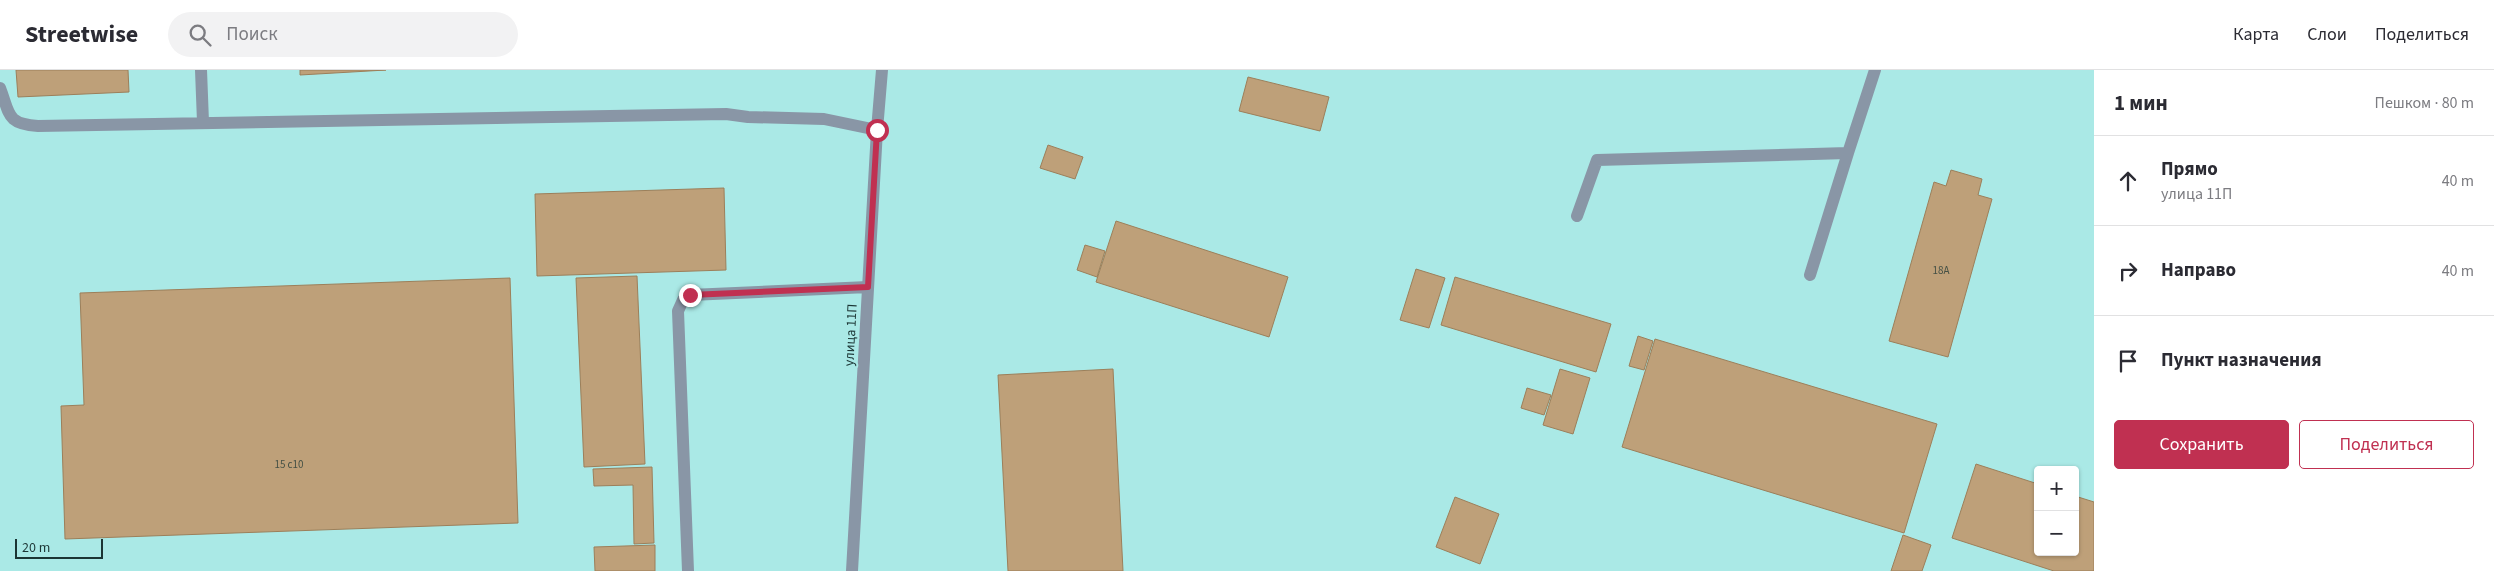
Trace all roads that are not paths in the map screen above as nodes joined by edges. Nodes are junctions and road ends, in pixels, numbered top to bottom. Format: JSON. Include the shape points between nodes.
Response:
{"nodes":[{"id":1,"x":201,"y":70,"type":"edge"},
{"id":2,"x":882,"y":70,"type":"edge"},
{"id":3,"x":1874,"y":70,"type":"edge"},
{"id":4,"x":0,"y":88,"type":"edge"},
{"id":5,"x":203,"y":122,"type":"junction"},
{"id":6,"x":877,"y":130,"type":"junction"},
{"id":7,"x":1848,"y":153,"type":"junction"},
{"id":8,"x":1577,"y":216,"type":"dead end"},
{"id":9,"x":1810,"y":275,"type":"dead end"},
{"id":10,"x":868,"y":287,"type":"junction"},
{"id":11,"x":688,"y":571,"type":"edge"},
{"id":12,"x":852,"y":571,"type":"edge"}],
"edges":[{"from":1,"to":5,"type":"street"},
{"from":2,"to":6,"type":"street","name":"улица 11П"},
{"from":3,"to":7,"type":"street"},
{"from":4,"to":5,"type":"street","via":[[12,120],[20,125]]},
{"from":5,"to":6,"type":"street","via":[[726,114],[824,119]]},
{"from":6,"to":10,"type":"street","name":"улица 11П"},
{"from":7,"to":8,"type":"street","via":[[1597,160]]},
{"from":7,"to":9,"type":"street"},
{"from":10,"to":11,"type":"street","via":[[690,295],[683,300],[678,311]]},
{"from":10,"to":12,"type":"street","name":"улица 11П"}]}
